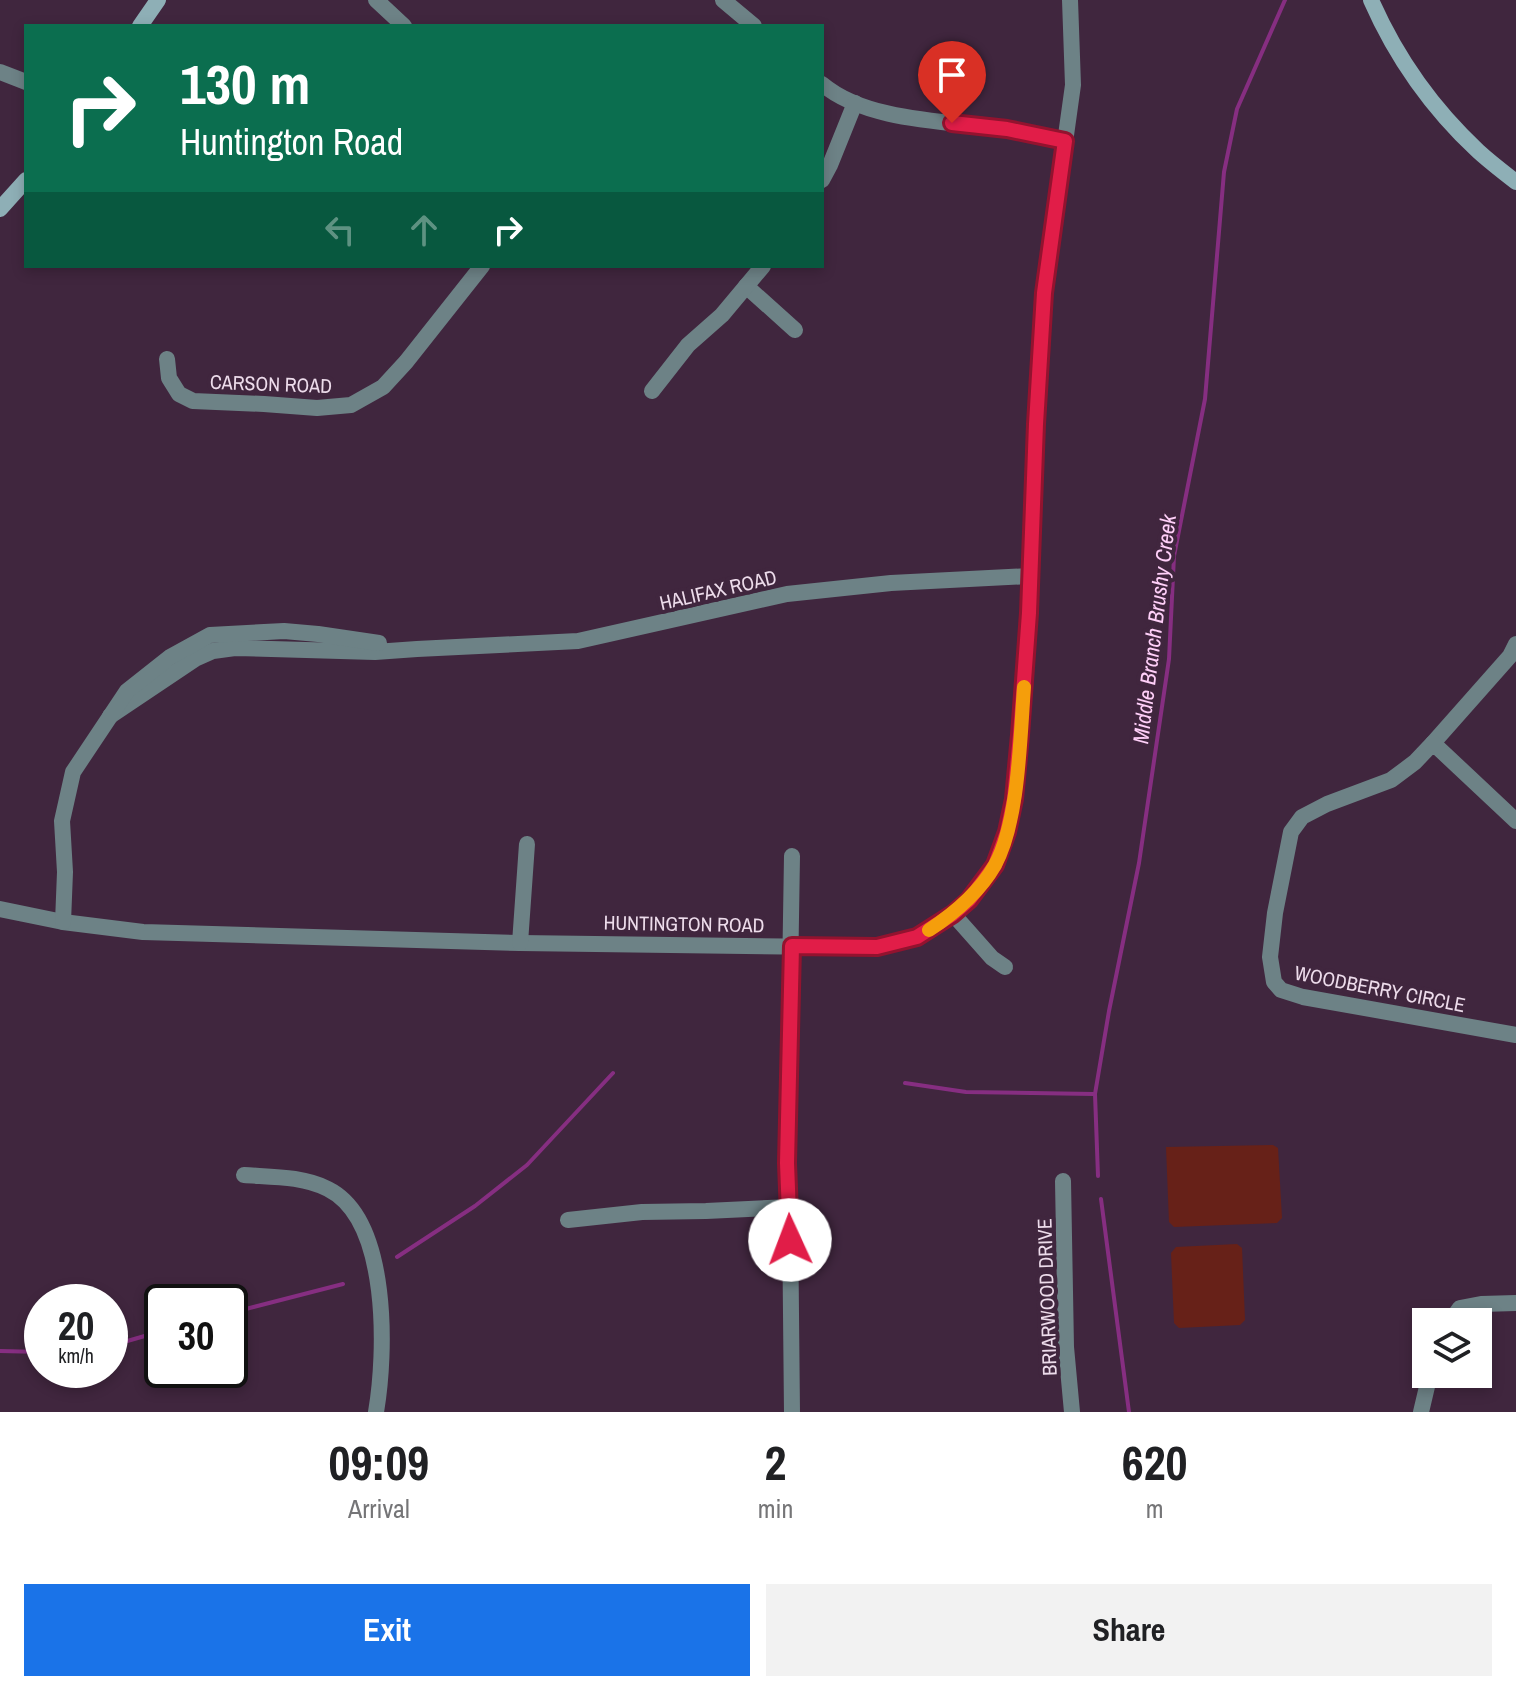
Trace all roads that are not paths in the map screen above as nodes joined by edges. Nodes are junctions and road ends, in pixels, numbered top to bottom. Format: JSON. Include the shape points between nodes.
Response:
{"nodes":[{"id":1,"x":158,"y":0,"type":"edge"},
{"id":2,"x":376,"y":0,"type":"edge"},
{"id":3,"x":723,"y":0,"type":"edge"},
{"id":4,"x":1070,"y":0,"type":"edge"},
{"id":5,"x":1371,"y":0,"type":"edge"},
{"id":6,"x":141,"y":24,"type":"edge"},
{"id":7,"x":402,"y":24,"type":"edge"},
{"id":8,"x":752,"y":24,"type":"edge"},
{"id":9,"x":0,"y":72,"type":"edge"},
{"id":10,"x":24,"y":81,"type":"edge"},
{"id":11,"x":824,"y":85,"type":"edge"},
{"id":12,"x":855,"y":103,"type":"junction"},
{"id":13,"x":1065,"y":141,"type":"junction"},
{"id":14,"x":824,"y":176,"type":"edge"},
{"id":15,"x":24,"y":182,"type":"edge"},
{"id":16,"x":1516,"y":182,"type":"edge"},
{"id":17,"x":0,"y":209,"type":"edge"},
{"id":18,"x":480,"y":268,"type":"edge"},
{"id":19,"x":761,"y":268,"type":"edge"},
{"id":20,"x":746,"y":286,"type":"junction"},
{"id":21,"x":795,"y":330,"type":"dead end"},
{"id":22,"x":167,"y":359,"type":"dead end"},
{"id":23,"x":652,"y":391,"type":"dead end"},
{"id":24,"x":1030,"y":576,"type":"junction"},
{"id":25,"x":1516,"y":644,"type":"edge"},
{"id":26,"x":1433,"y":743,"type":"junction"},
{"id":27,"x":1516,"y":821,"type":"edge"},
{"id":28,"x":527,"y":844,"type":"dead end"},
{"id":29,"x":792,"y":856,"type":"dead end"},
{"id":30,"x":0,"y":909,"type":"edge"},
{"id":31,"x":953,"y":914,"type":"junction"},
{"id":32,"x":63,"y":922,"type":"junction"},
{"id":33,"x":520,"y":943,"type":"junction"},
{"id":34,"x":792,"y":946,"type":"junction"},
{"id":35,"x":1005,"y":967,"type":"dead end"},
{"id":36,"x":1516,"y":1035,"type":"edge"},
{"id":37,"x":244,"y":1175,"type":"dead end"},
{"id":38,"x":1063,"y":1181,"type":"dead end"},
{"id":39,"x":789,"y":1207,"type":"junction"},
{"id":40,"x":568,"y":1220,"type":"dead end"},
{"id":41,"x":1516,"y":1303,"type":"edge"},
{"id":42,"x":1460,"y":1308,"type":"edge"},
{"id":43,"x":1427,"y":1388,"type":"edge"},
{"id":44,"x":376,"y":1412,"type":"edge"},
{"id":45,"x":792,"y":1412,"type":"edge"},
{"id":46,"x":1072,"y":1412,"type":"edge"},
{"id":47,"x":1421,"y":1412,"type":"edge"}],
"edges":[{"from":1,"to":6,"type":"street"},
{"from":2,"to":7,"type":"street"},
{"from":3,"to":8,"type":"street"},
{"from":4,"to":13,"type":"street","name":"HUNTINGTON ROAD","via":[[1073,85]]},
{"from":5,"to":16,"type":"street","via":[[1403,61],[1433,103]]},
{"from":9,"to":10,"type":"street"},
{"from":11,"to":12,"type":"street"},
{"from":12,"to":13,"type":"street","via":[[924,120]]},
{"from":12,"to":14,"type":"street"},
{"from":13,"to":24,"type":"street","name":"HUNTINGTON ROAD","via":[[1044,293]]},
{"from":15,"to":17,"type":"street"},
{"from":18,"to":22,"type":"street","name":"CARSON ROAD","via":[[383,387],[351,405],[193,401],[179,394],[169,378]]},
{"from":19,"to":20,"type":"street"},
{"from":20,"to":21,"type":"street"},
{"from":20,"to":23,"type":"street"},
{"from":24,"to":31,"type":"street","name":"HUNTINGTON ROAD","via":[[1020,735],[1007,832],[995,865]]},
{"from":24,"to":32,"type":"street","name":"HALIFAX ROAD","via":[[787,594],[578,641],[417,649],[284,631],[210,635],[170,657],[127,691],[73,772],[62,821]]},
{"from":25,"to":26,"type":"street","name":"WOODBERRY CIRCLE"},
{"from":26,"to":27,"type":"street"},
{"from":26,"to":36,"type":"street","name":"WOODBERRY CIRCLE","via":[[1391,780],[1327,804],[1302,817],[1291,832],[1270,957],[1274,982],[1303,997]]},
{"from":28,"to":33,"type":"street"},
{"from":29,"to":34,"type":"street"},
{"from":30,"to":32,"type":"street","name":"HUNTINGTON ROAD"},
{"from":31,"to":34,"type":"street","name":"HUNTINGTON ROAD","via":[[917,937],[877,947]]},
{"from":31,"to":35,"type":"street"},
{"from":32,"to":33,"type":"street","name":"HUNTINGTON ROAD","via":[[143,932]]},
{"from":33,"to":34,"type":"street","name":"HUNTINGTON ROAD"},
{"from":34,"to":39,"type":"street"},
{"from":37,"to":44,"type":"street","via":[[329,1189],[346,1202],[363,1230],[374,1259],[382,1312]]},
{"from":38,"to":46,"type":"street","name":"BRIARWOOD DRIVE"},
{"from":39,"to":40,"type":"street"},
{"from":39,"to":45,"type":"street"},
{"from":41,"to":42,"type":"street"},
{"from":43,"to":47,"type":"street"}]}
